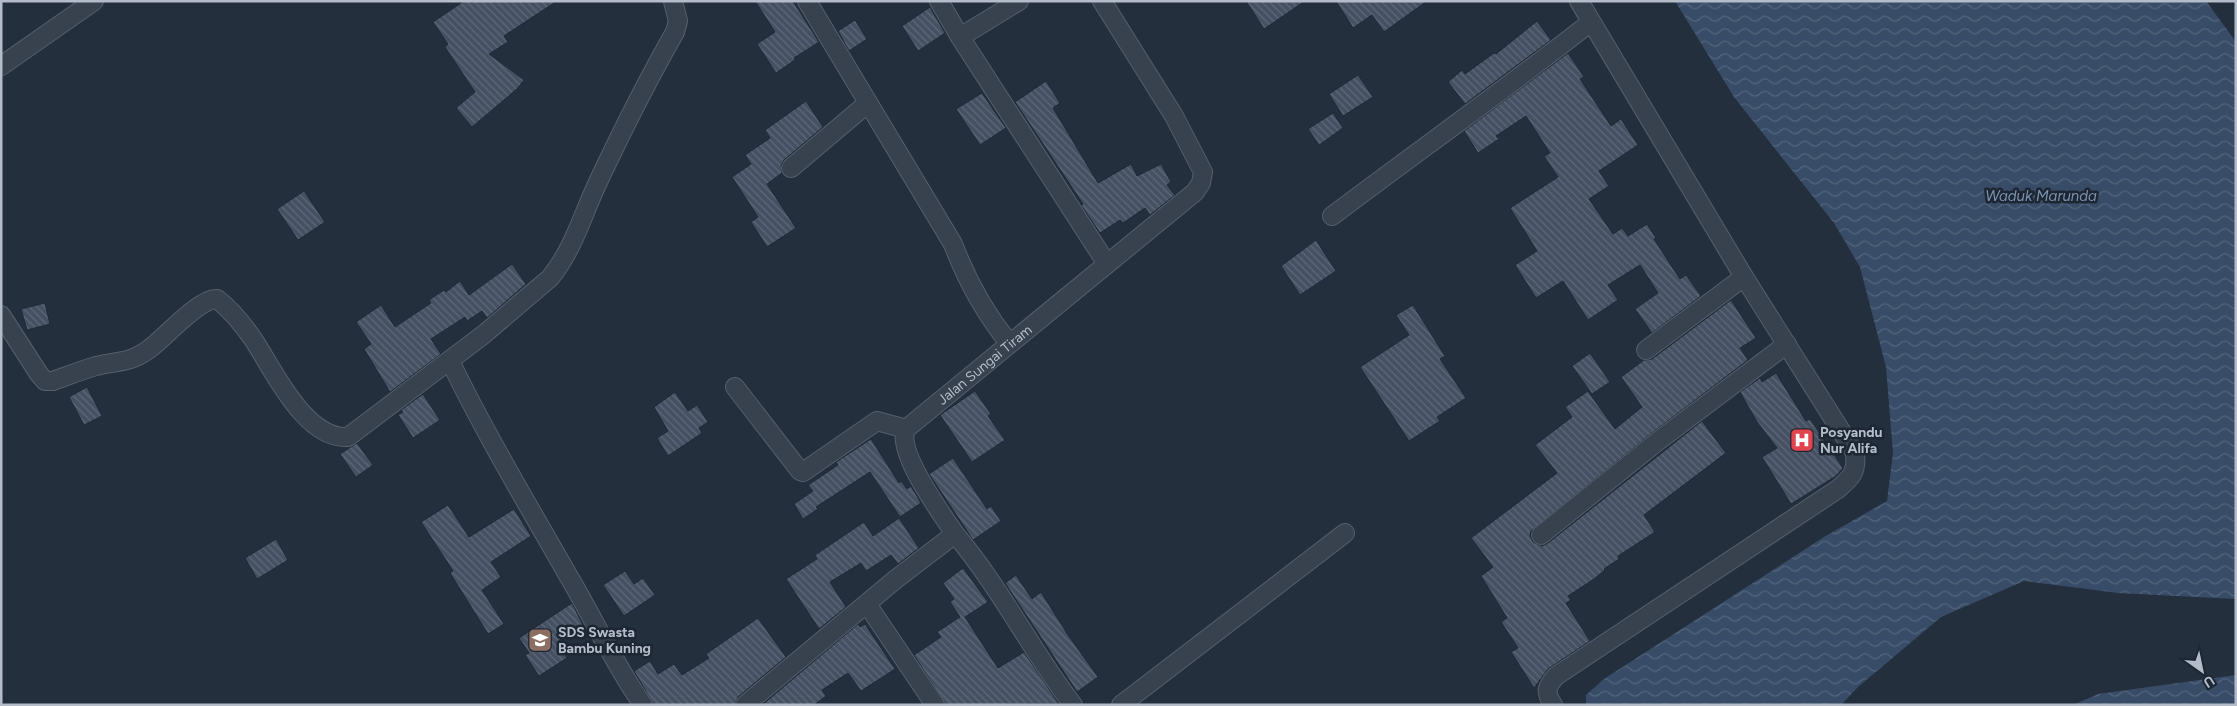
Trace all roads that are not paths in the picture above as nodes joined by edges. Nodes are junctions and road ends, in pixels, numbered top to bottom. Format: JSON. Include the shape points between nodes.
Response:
{"nodes":[{"id":1,"x":94,"y":1,"type":"edge"},
{"id":2,"x":673,"y":1,"type":"edge"},
{"id":3,"x":807,"y":1,"type":"edge"},
{"id":4,"x":939,"y":1,"type":"edge"},
{"id":5,"x":1018,"y":1,"type":"edge"},
{"id":6,"x":1102,"y":1,"type":"edge"},
{"id":7,"x":1579,"y":1,"type":"edge"},
{"id":8,"x":1591,"y":22,"type":"junction"},
{"id":9,"x":960,"y":37,"type":"junction"},
{"id":10,"x":1,"y":66,"type":"edge"},
{"id":11,"x":868,"y":102,"type":"junction"},
{"id":12,"x":791,"y":168,"type":"dead end"},
{"id":13,"x":1332,"y":216,"type":"dead end"},
{"id":14,"x":1107,"y":264,"type":"junction"},
{"id":15,"x":1744,"y":277,"type":"junction"},
{"id":16,"x":1,"y":315,"type":"edge"},
{"id":17,"x":1008,"y":343,"type":"junction"},
{"id":18,"x":1787,"y":344,"type":"junction"},
{"id":19,"x":1646,"y":350,"type":"dead end"},
{"id":20,"x":450,"y":361,"type":"junction"},
{"id":21,"x":735,"y":387,"type":"dead end"},
{"id":22,"x":906,"y":429,"type":"junction"},
{"id":23,"x":1345,"y":533,"type":"dead end"},
{"id":24,"x":955,"y":534,"type":"junction"},
{"id":25,"x":1541,"y":535,"type":"dead end"},
{"id":26,"x":867,"y":604,"type":"junction"},
{"id":27,"x":643,"y":705,"type":"edge"},
{"id":28,"x":745,"y":705,"type":"edge"},
{"id":29,"x":935,"y":705,"type":"edge"},
{"id":30,"x":1073,"y":705,"type":"edge"},
{"id":31,"x":1121,"y":705,"type":"edge"},
{"id":32,"x":1553,"y":705,"type":"edge"}],
"edges":[{"from":1,"to":10,"type":"street"},
{"from":2,"to":20,"type":"street","via":[[678,20],[675,32],[558,268]]},
{"from":3,"to":11,"type":"street"},
{"from":4,"to":9,"type":"street"},
{"from":5,"to":9,"type":"street"},
{"from":6,"to":14,"type":"street","name":"Jalan Sungai Tiram","via":[[1174,116],[1203,177],[1194,192]]},
{"from":7,"to":8,"type":"street"},
{"from":8,"to":13,"type":"street"},
{"from":8,"to":15,"type":"street"},
{"from":9,"to":14,"type":"street"},
{"from":11,"to":12,"type":"street"},
{"from":11,"to":17,"type":"street","via":[[953,244],[978,300]]},
{"from":14,"to":17,"type":"street","name":"Jalan Sungai Tiram"},
{"from":15,"to":18,"type":"street"},
{"from":15,"to":19,"type":"street"},
{"from":16,"to":20,"type":"street","via":[[39,374],[45,381],[53,381],[140,356],[200,306],[211,299],[217,300],[252,337],[270,370],[296,405],[327,433],[338,438],[348,437]]},
{"from":17,"to":22,"type":"street","name":"Jalan Sungai Tiram"},
{"from":18,"to":25,"type":"street"},
{"from":18,"to":32,"type":"street","via":[[1856,453],[1857,467],[1838,489],[1556,676],[1546,691]]},
{"from":20,"to":27,"type":"street","via":[[530,512],[616,664]]},
{"from":21,"to":22,"type":"street","via":[[800,472],[877,422]]},
{"from":22,"to":24,"type":"street","via":[[906,452]]},
{"from":23,"to":31,"type":"street"},
{"from":24,"to":26,"type":"street"},
{"from":24,"to":30,"type":"street"},
{"from":26,"to":28,"type":"street"},
{"from":26,"to":29,"type":"street"}]}
